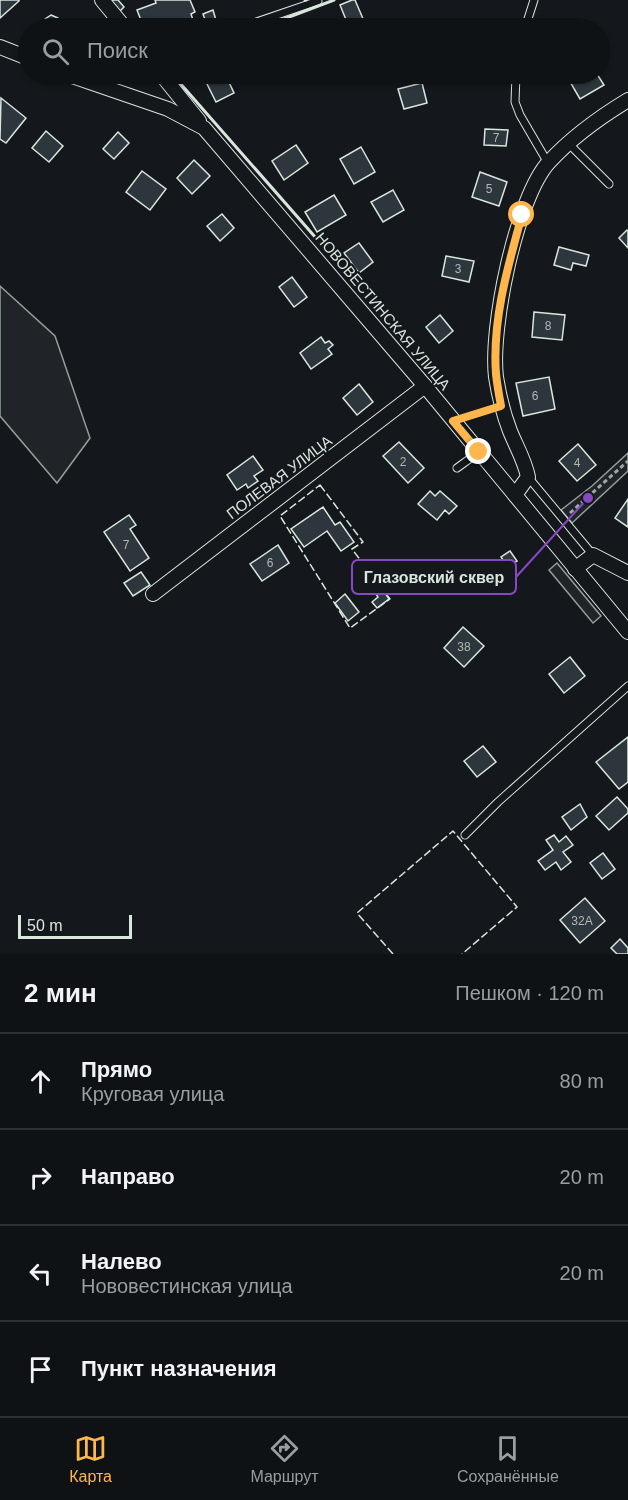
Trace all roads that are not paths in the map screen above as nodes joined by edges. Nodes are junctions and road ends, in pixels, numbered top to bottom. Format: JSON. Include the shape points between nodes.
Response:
{"nodes":[{"id":1,"x":102,"y":0,"type":"edge"},
{"id":2,"x":534,"y":0,"type":"edge"},
{"id":3,"x":318,"y":1,"type":"edge"},
{"id":4,"x":117,"y":18,"type":"edge"},
{"id":5,"x":268,"y":18,"type":"edge"},
{"id":6,"x":528,"y":18,"type":"edge"},
{"id":7,"x":0,"y":47,"type":"edge"},
{"id":8,"x":18,"y":54,"type":"edge"},
{"id":9,"x":95,"y":84,"type":"edge"},
{"id":10,"x":168,"y":84,"type":"edge"},
{"id":11,"x":516,"y":84,"type":"edge"},
{"id":12,"x":628,"y":100,"type":"edge"},
{"id":13,"x":204,"y":128,"type":"junction"},
{"id":14,"x":569,"y":144,"type":"junction"},
{"id":15,"x":548,"y":163,"type":"junction"},
{"id":16,"x":609,"y":184,"type":"dead end"},
{"id":17,"x":426,"y":386,"type":"junction"},
{"id":18,"x":479,"y":452,"type":"junction"},
{"id":19,"x":457,"y":468,"type":"dead end"},
{"id":20,"x":528,"y":477,"type":"junction"},
{"id":21,"x":515,"y":495,"type":"junction"},
{"id":22,"x":593,"y":555,"type":"junction"},
{"id":23,"x":575,"y":569,"type":"junction"},
{"id":24,"x":628,"y":573,"type":"edge"},
{"id":25,"x":153,"y":594,"type":"dead end"},
{"id":26,"x":628,"y":632,"type":"edge"},
{"id":27,"x":628,"y":686,"type":"edge"},
{"id":28,"x":465,"y":835,"type":"dead end"}],
"edges":[{"from":1,"to":4,"type":"street"},
{"from":2,"to":6,"type":"lane"},
{"from":3,"to":5,"type":"lane"},
{"from":7,"to":8,"type":"street"},
{"from":9,"to":13,"type":"street","name":"НОВОВЕСТИНСКАЯ УЛИЦА","via":[[168,109]]},
{"from":10,"to":13,"type":"street"},
{"from":11,"to":15,"type":"lane","via":[[515,102]]},
{"from":12,"to":14,"type":"street"},
{"from":13,"to":17,"type":"street","name":"НОВОВЕСТИНСКАЯ УЛИЦА"},
{"from":14,"to":15,"type":"street"},
{"from":14,"to":16,"type":"lane"},
{"from":15,"to":20,"type":"street","via":[[522,215],[501,299],[496,338],[501,406]]},
{"from":17,"to":18,"type":"street","name":"НОВОВЕСТИНСКАЯ УЛИЦА"},
{"from":17,"to":25,"type":"street","name":"ПОЛЕВАЯ УЛИЦА"},
{"from":18,"to":19,"type":"lane"},
{"from":18,"to":21,"type":"street","name":"НОВОВЕСТИНСКАЯ УЛИЦА"},
{"from":20,"to":21,"type":"street"},
{"from":20,"to":22,"type":"lane"},
{"from":21,"to":23,"type":"street","name":"НОВОВЕСТИНСКАЯ УЛИЦА"},
{"from":22,"to":23,"type":"street"},
{"from":22,"to":24,"type":"street"},
{"from":23,"to":26,"type":"street","name":"НОВОВЕСТИНСКАЯ УЛИЦА"},
{"from":27,"to":28,"type":"lane"}]}
